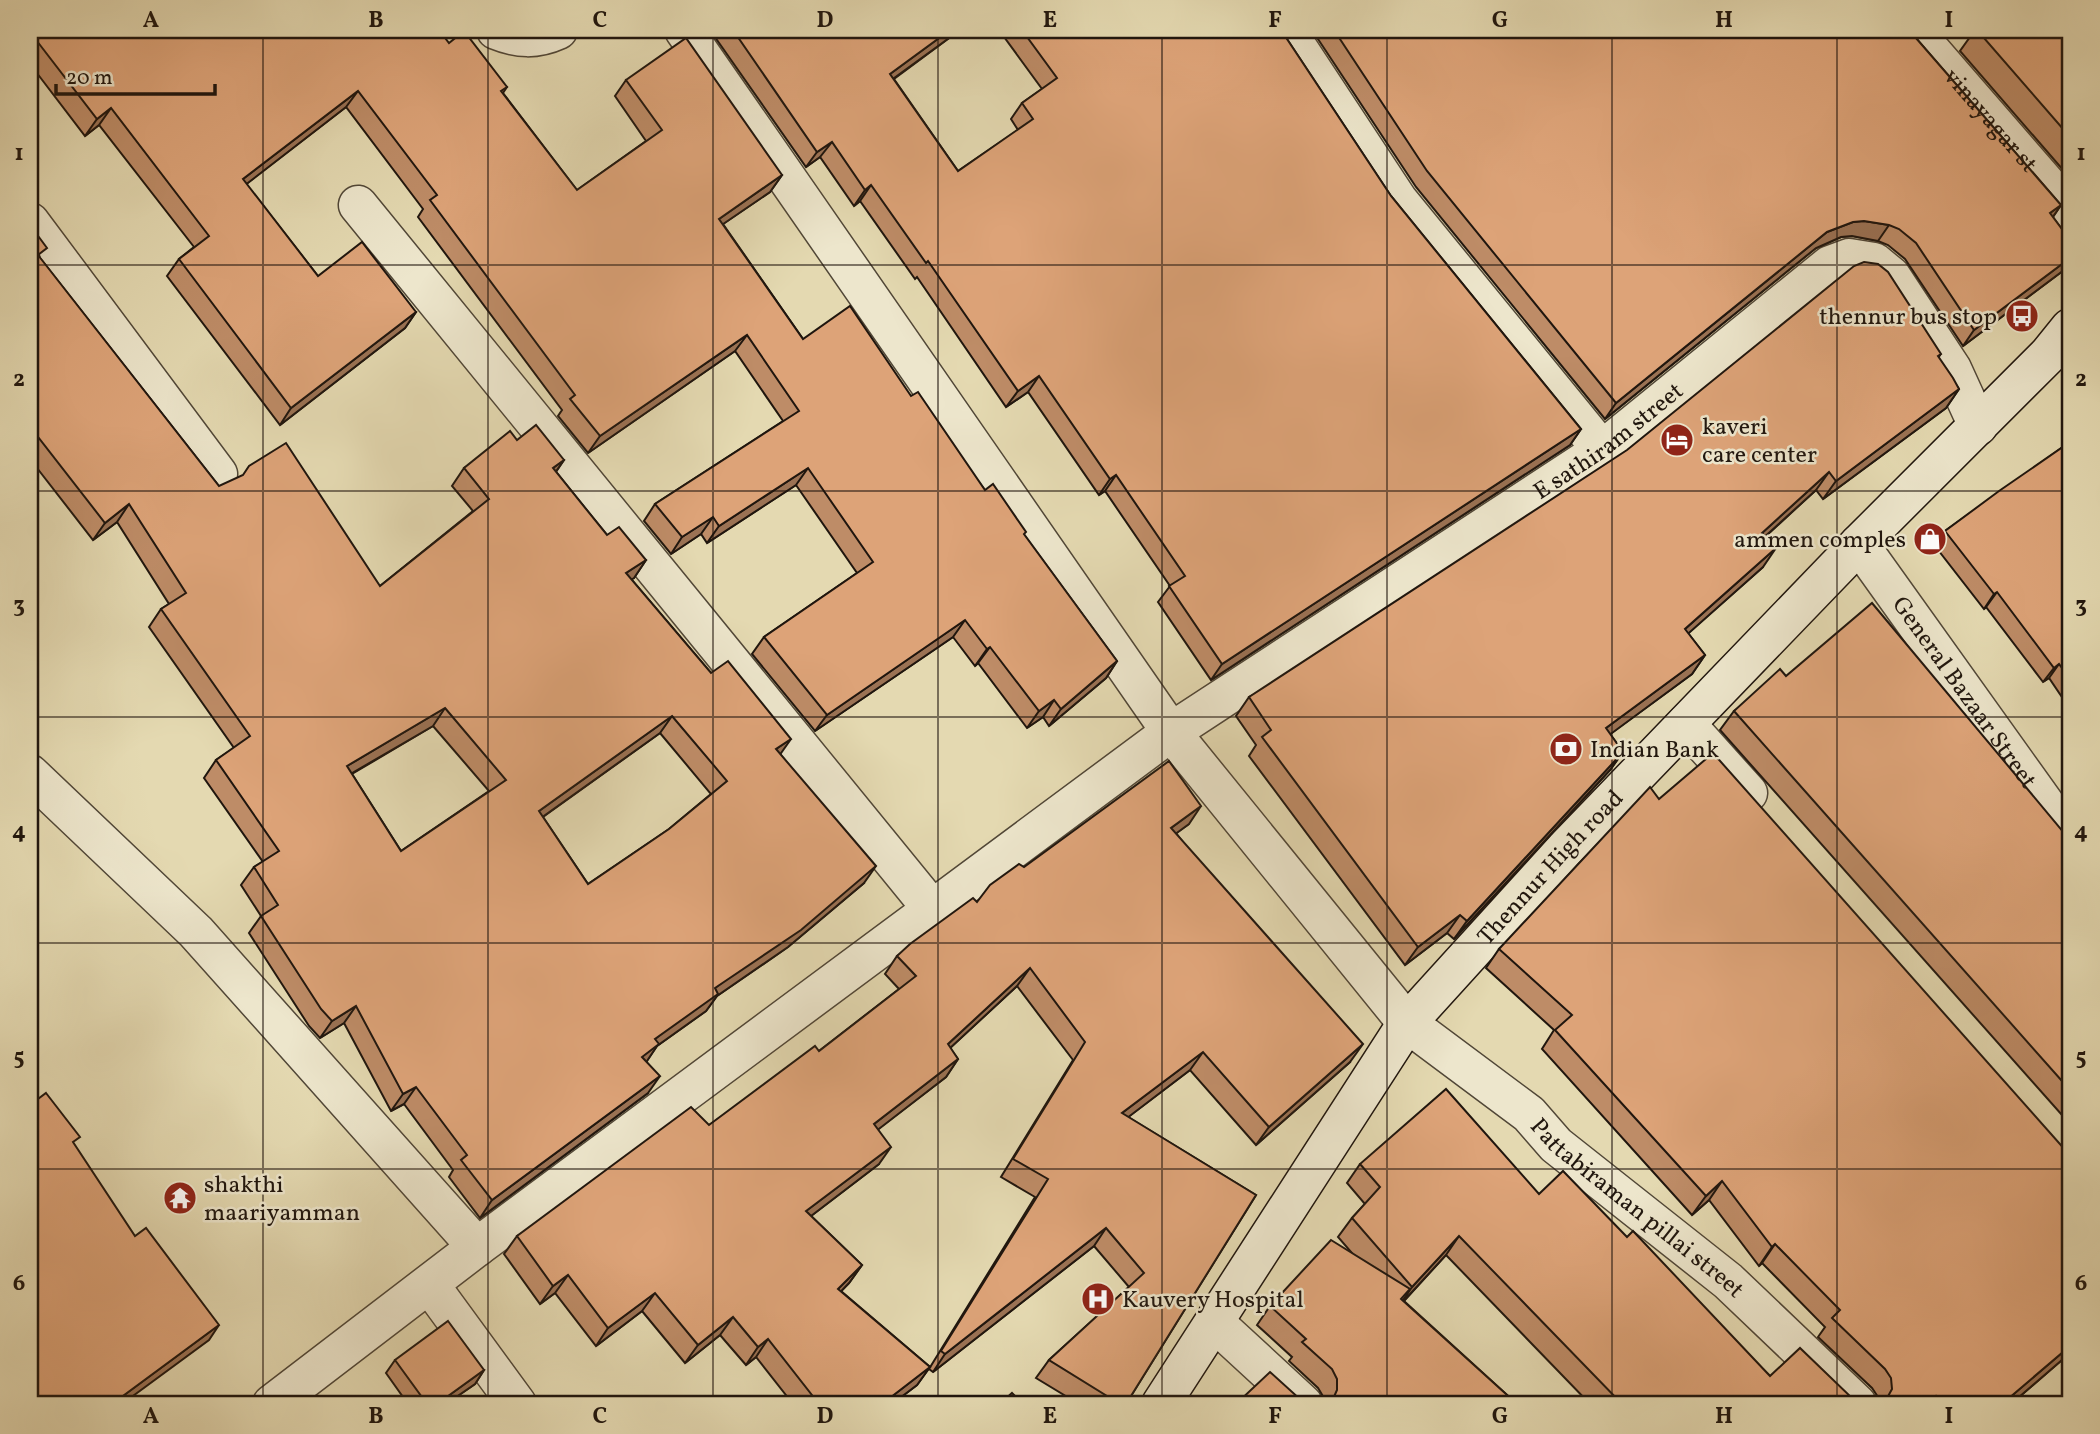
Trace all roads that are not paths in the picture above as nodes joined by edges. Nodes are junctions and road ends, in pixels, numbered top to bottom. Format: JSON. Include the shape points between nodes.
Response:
{"nodes":[{"id":1,"x":496,"y":30,"type":"edge"},
{"id":2,"x":558,"y":30,"type":"edge"},
{"id":3,"x":684,"y":30,"type":"edge"},
{"id":4,"x":1286,"y":30,"type":"edge"},
{"id":5,"x":1913,"y":30,"type":"edge"},
{"id":6,"x":358,"y":205,"type":"dead end"},
{"id":7,"x":2070,"y":211,"type":"edge"},
{"id":8,"x":30,"y":222,"type":"edge"},
{"id":9,"x":2070,"y":328,"type":"edge"},
{"id":10,"x":1978,"y":426,"type":"junction"},
{"id":11,"x":1602,"y":450,"type":"junction"},
{"id":12,"x":218,"y":474,"type":"dead end"},
{"id":13,"x":1860,"y":544,"type":"junction"},
{"id":14,"x":1686,"y":724,"type":"junction"},
{"id":15,"x":1171,"y":733,"type":"junction"},
{"id":16,"x":30,"y":774,"type":"edge"},
{"id":17,"x":1769,"y":817,"type":"edge"},
{"id":18,"x":2070,"y":839,"type":"edge"},
{"id":19,"x":933,"y":910,"type":"junction"},
{"id":20,"x":1407,"y":1023,"type":"junction"},
{"id":21,"x":477,"y":1247,"type":"junction"},
{"id":22,"x":430,"y":1285,"type":"junction"},
{"id":23,"x":1214,"y":1322,"type":"junction"},
{"id":24,"x":272,"y":1404,"type":"edge"},
{"id":25,"x":517,"y":1404,"type":"edge"},
{"id":26,"x":1161,"y":1404,"type":"edge"},
{"id":27,"x":1303,"y":1404,"type":"edge"},
{"id":28,"x":1857,"y":1404,"type":"edge"}],
"edges":[{"from":1,"to":2,"type":"street","via":[[519,38],[543,37]]},
{"from":3,"to":15,"type":"street","name":"Pattabiraman pillai street"},
{"from":4,"to":11,"type":"street","via":[[1398,200]]},
{"from":5,"to":7,"type":"street","name":"vinayagar st"},
{"from":6,"to":19,"type":"street"},
{"from":8,"to":12,"type":"street"},
{"from":9,"to":10,"type":"street","name":"Thennur High road"},
{"from":10,"to":11,"type":"street","name":"E sathiram street","via":[[1952,369],[1891,276],[1874,262],[1849,258],[1830,265]]},
{"from":10,"to":13,"type":"street","name":"Thennur High road"},
{"from":11,"to":15,"type":"street","name":"E sathiram street"},
{"from":13,"to":14,"type":"street","name":"Thennur High road"},
{"from":13,"to":18,"type":"street","name":"General Bazaar Street"},
{"from":14,"to":17,"type":"street"},
{"from":14,"to":20,"type":"street","name":"Thennur High road"},
{"from":15,"to":19,"type":"street","name":"E sathiram street"},
{"from":15,"to":20,"type":"street","name":"Pattabiraman pillai street"},
{"from":16,"to":21,"type":"street","via":[[196,932]]},
{"from":19,"to":21,"type":"street","name":"E sathiram street"},
{"from":20,"to":23,"type":"street","name":"Thennur High road"},
{"from":20,"to":28,"type":"street","name":"Pattabiraman pillai street","via":[[1529,1114],[1556,1145],[1728,1281]]},
{"from":21,"to":22,"type":"street","name":"E sathiram street"},
{"from":22,"to":24,"type":"street","name":"E sathiram street"},
{"from":22,"to":25,"type":"street"},
{"from":23,"to":26,"type":"street","name":"Thennur High road"},
{"from":23,"to":27,"type":"street"}]}
